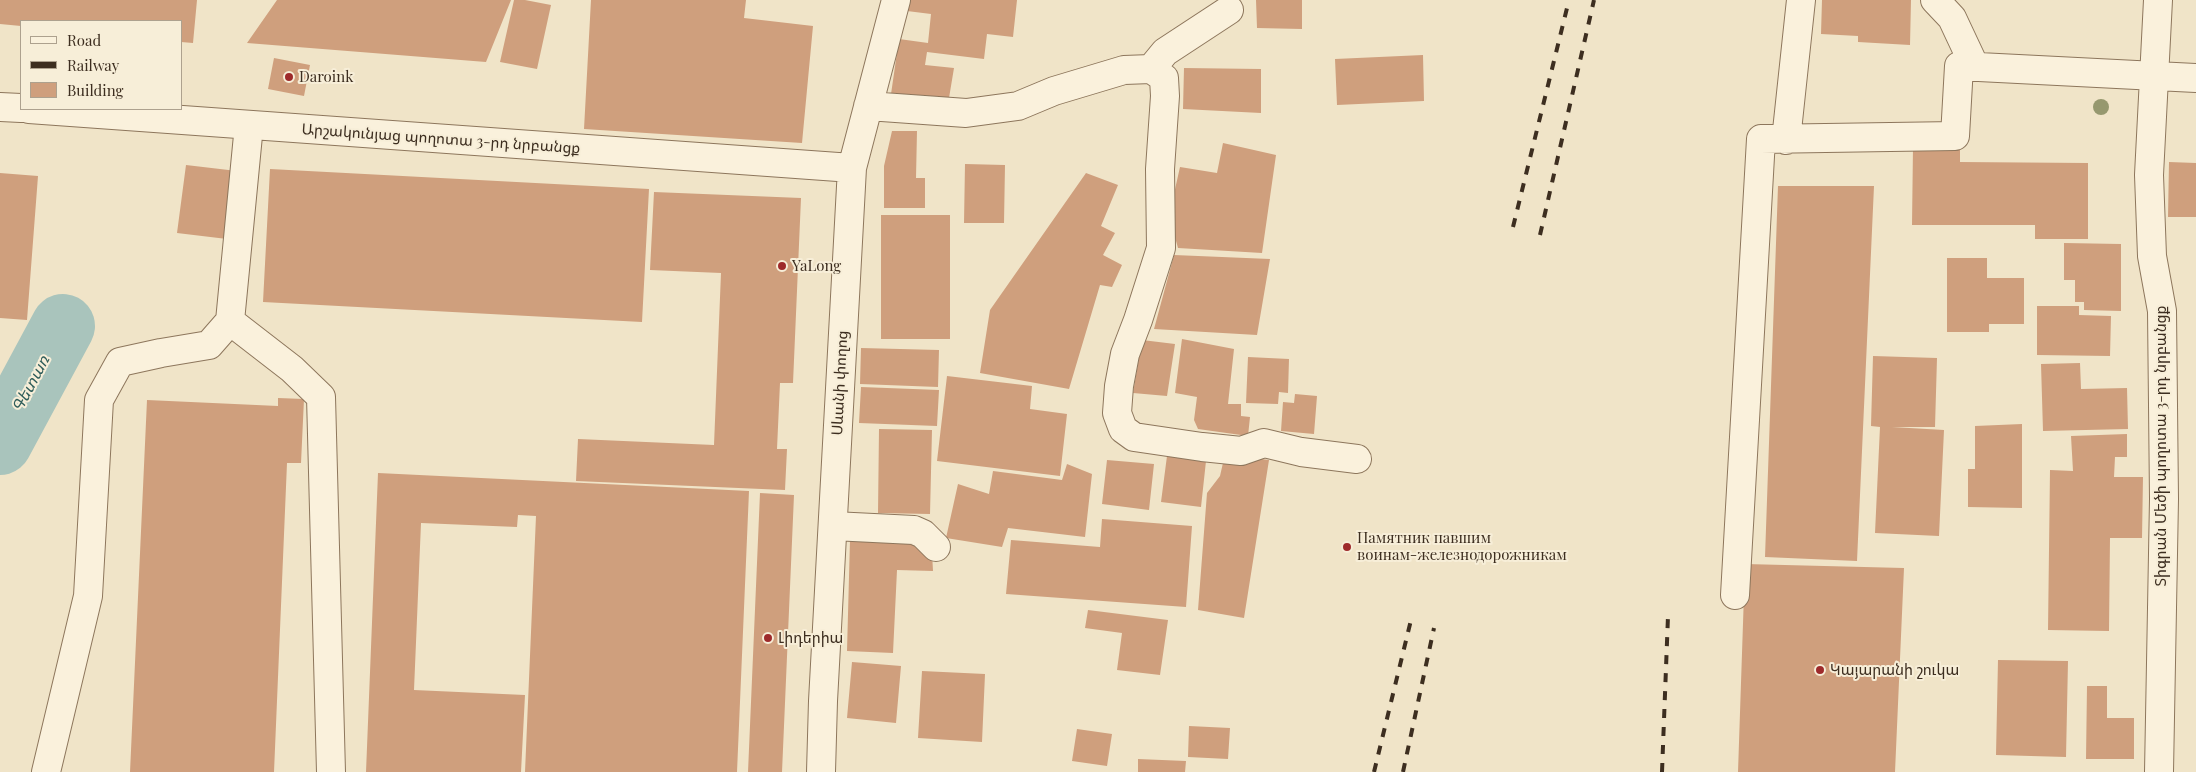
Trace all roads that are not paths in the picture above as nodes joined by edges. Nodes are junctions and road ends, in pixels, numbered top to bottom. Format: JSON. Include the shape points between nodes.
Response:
{"nodes":[{"id":1,"x":896,"y":0,"type":"edge"},
{"id":2,"x":1801,"y":0,"type":"edge"},
{"id":3,"x":1935,"y":0,"type":"edge"},
{"id":4,"x":2158,"y":0,"type":"edge"},
{"id":5,"x":1229,"y":10,"type":"dead end"},
{"id":6,"x":1974,"y":67,"type":"junction"},
{"id":7,"x":1150,"y":69,"type":"junction"},
{"id":8,"x":2153,"y":76,"type":"junction"},
{"id":9,"x":2196,"y":78,"type":"edge"},
{"id":10,"x":868,"y":106,"type":"junction"},
{"id":11,"x":0,"y":107,"type":"edge"},
{"id":12,"x":20,"y":108,"type":"edge"},
{"id":13,"x":43,"y":110,"type":"edge"},
{"id":14,"x":248,"y":125,"type":"junction"},
{"id":15,"x":1774,"y":140,"type":"junction"},
{"id":16,"x":852,"y":168,"type":"junction"},
{"id":17,"x":230,"y":321,"type":"junction"},
{"id":18,"x":1357,"y":459,"type":"dead end"},
{"id":19,"x":833,"y":526,"type":"junction"},
{"id":20,"x":936,"y":547,"type":"dead end"},
{"id":21,"x":1735,"y":595,"type":"dead end"},
{"id":22,"x":46,"y":772,"type":"edge"},
{"id":23,"x":331,"y":772,"type":"edge"},
{"id":24,"x":821,"y":772,"type":"edge"},
{"id":25,"x":2159,"y":772,"type":"edge"}],
"edges":[{"from":1,"to":10,"type":"street","name":"Սևանի փողոց"},
{"from":2,"to":15,"type":"street"},
{"from":3,"to":6,"type":"street","via":[[1952,18]]},
{"from":4,"to":8,"type":"street","name":"Տիգրան Մեծի պողոտա 3-րդ նրբանցք"},
{"from":5,"to":7,"type":"street","via":[[1165,52]]},
{"from":6,"to":8,"type":"street"},
{"from":6,"to":15,"type":"street","via":[[1959,66],[1955,136]]},
{"from":7,"to":10,"type":"street","via":[[1124,70],[1054,91],[1018,106],[966,114]]},
{"from":7,"to":18,"type":"street","via":[[1164,78],[1161,248],[1125,354],[1117,413],[1123,428],[1134,437],[1202,447],[1241,452],[1264,443],[1301,452]]},
{"from":8,"to":9,"type":"street"},
{"from":8,"to":25,"type":"street","name":"Տիգրան Մեծի պողոտա 3-րդ նրբանցք","via":[[2149,175],[2152,256],[2162,311]]},
{"from":10,"to":16,"type":"street","name":"Սևանի փողոց"},
{"from":11,"to":12,"type":"street"},
{"from":13,"to":14,"type":"street","name":"Արշակունյաց պողոտա 3-րդ նրբանցք"},
{"from":14,"to":16,"type":"street","name":"Արշակունյաց պողոտա 3-րդ նրբանցք"},
{"from":14,"to":17,"type":"street"},
{"from":15,"to":21,"type":"street"},
{"from":16,"to":19,"type":"street","name":"Սևանի փողոց"},
{"from":17,"to":22,"type":"street","via":[[209,345],[120,362],[99,400],[88,596]]},
{"from":17,"to":23,"type":"street","via":[[292,369],[321,397]]},
{"from":19,"to":20,"type":"street","via":[[914,530]]},
{"from":19,"to":24,"type":"street","name":"Սևանի փողոց"}]}
